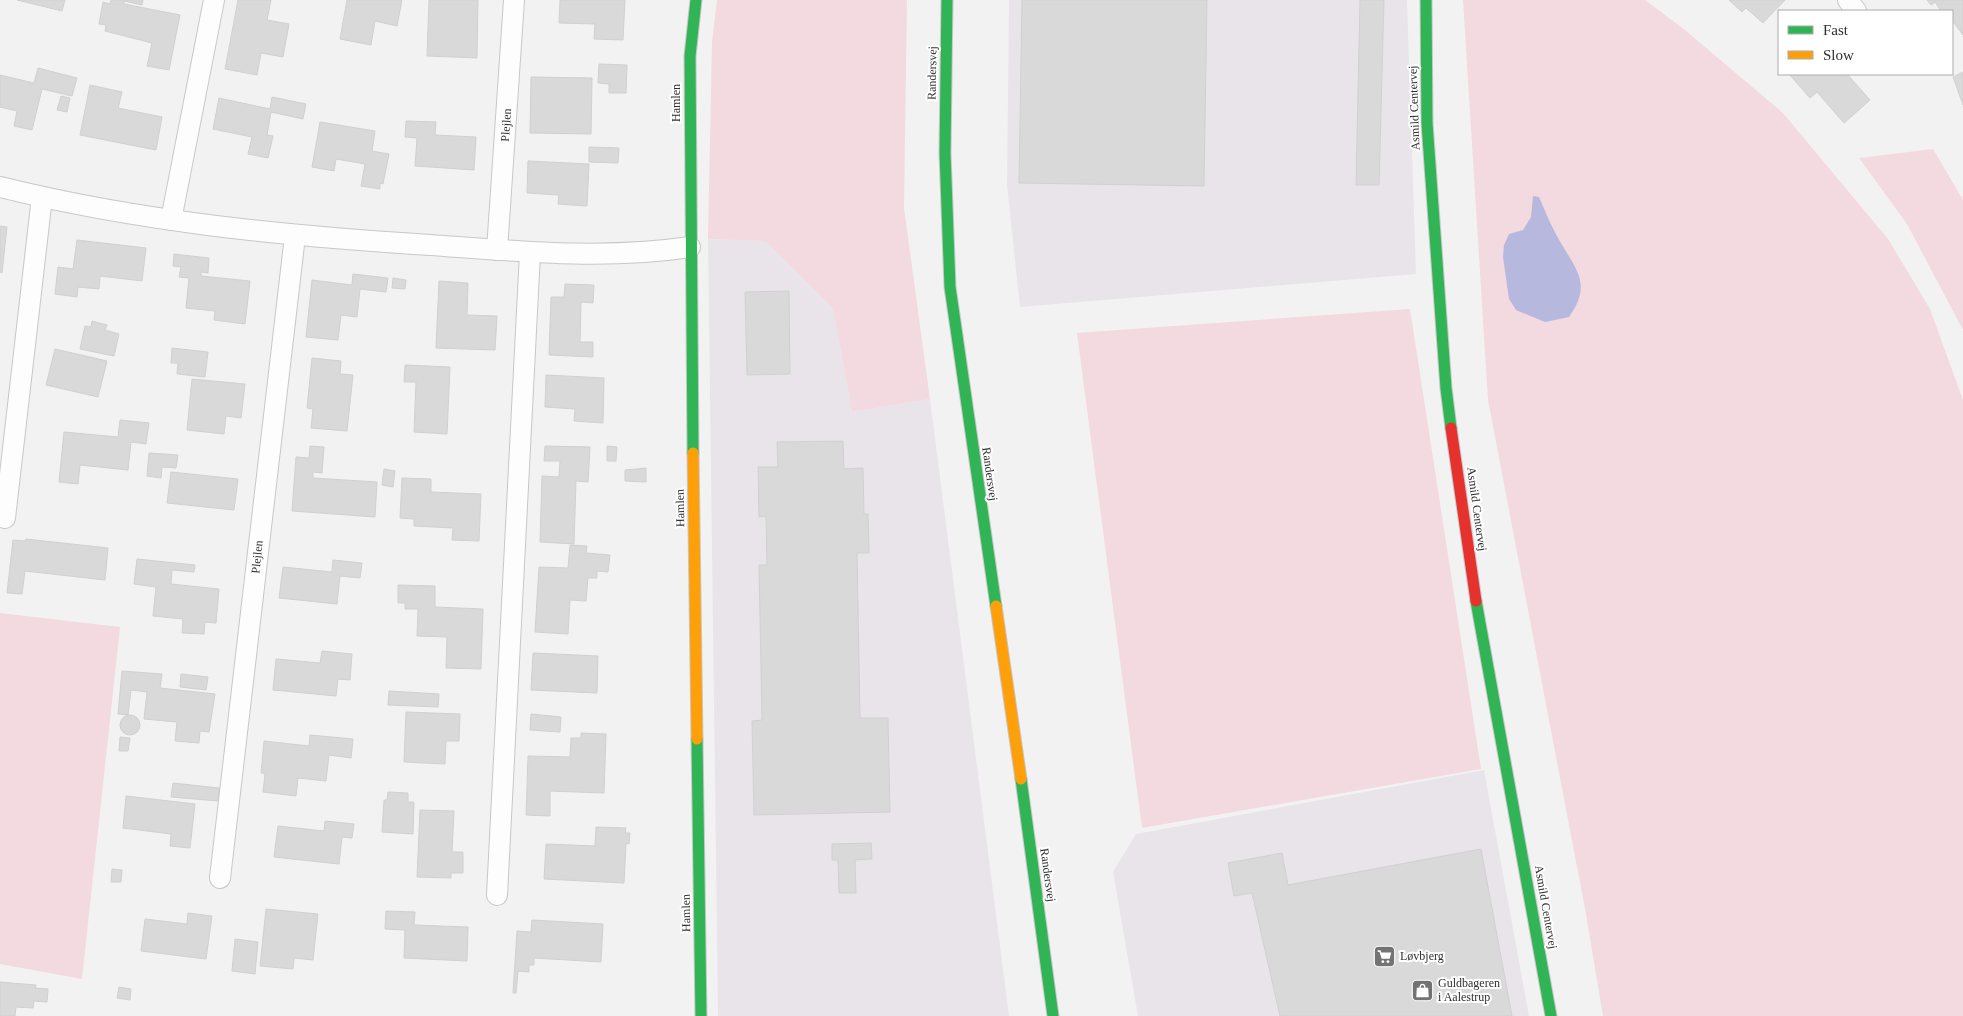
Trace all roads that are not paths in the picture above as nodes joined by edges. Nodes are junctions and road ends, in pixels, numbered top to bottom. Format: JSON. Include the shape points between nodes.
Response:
{"nodes":[{"id":1,"x":214,"y":0,"type":"edge"},
{"id":2,"x":514,"y":0,"type":"edge"},
{"id":3,"x":696,"y":0,"type":"edge"},
{"id":4,"x":947,"y":0,"type":"edge"},
{"id":5,"x":1426,"y":0,"type":"edge"},
{"id":6,"x":0,"y":187,"type":"edge"},
{"id":7,"x":42,"y":198,"type":"junction"},
{"id":8,"x":171,"y":220,"type":"junction"},
{"id":9,"x":295,"y":236,"type":"junction"},
{"id":10,"x":690,"y":247,"type":"junction"},
{"id":11,"x":497,"y":250,"type":"junction"},
{"id":12,"x":530,"y":253,"type":"junction"},
{"id":13,"x":5,"y":518,"type":"dead end"},
{"id":14,"x":220,"y":878,"type":"dead end"},
{"id":15,"x":497,"y":895,"type":"dead end"},
{"id":16,"x":1045,"y":949,"type":"junction"},
{"id":17,"x":701,"y":1016,"type":"edge"},
{"id":18,"x":1053,"y":1016,"type":"edge"},
{"id":19,"x":1062,"y":1016,"type":"edge"},
{"id":20,"x":1551,"y":1016,"type":"edge"}],
"edges":[{"from":1,"to":8,"type":"street"},
{"from":2,"to":11,"type":"street","name":"Plejlen"},
{"from":3,"to":10,"type":"street","name":"Hamlen","via":[[690,56]]},
{"from":4,"to":16,"type":"street","name":"Randersvej","via":[[945,153],[950,287]]},
{"from":5,"to":20,"type":"street","name":"Asmild Centervej","via":[[1427,123],[1446,388],[1471,571]]},
{"from":6,"to":7,"type":"street"},
{"from":7,"to":8,"type":"street"},
{"from":7,"to":13,"type":"street"},
{"from":8,"to":9,"type":"street"},
{"from":9,"to":11,"type":"street"},
{"from":9,"to":14,"type":"street","name":"Plejlen"},
{"from":10,"to":12,"type":"street","via":[[661,251]]},
{"from":10,"to":17,"type":"street","name":"Hamlen"},
{"from":11,"to":12,"type":"street"},
{"from":12,"to":15,"type":"street"},
{"from":16,"to":18,"type":"street","name":"Randersvej"},
{"from":16,"to":19,"type":"street","name":"Randersvej"}]}
